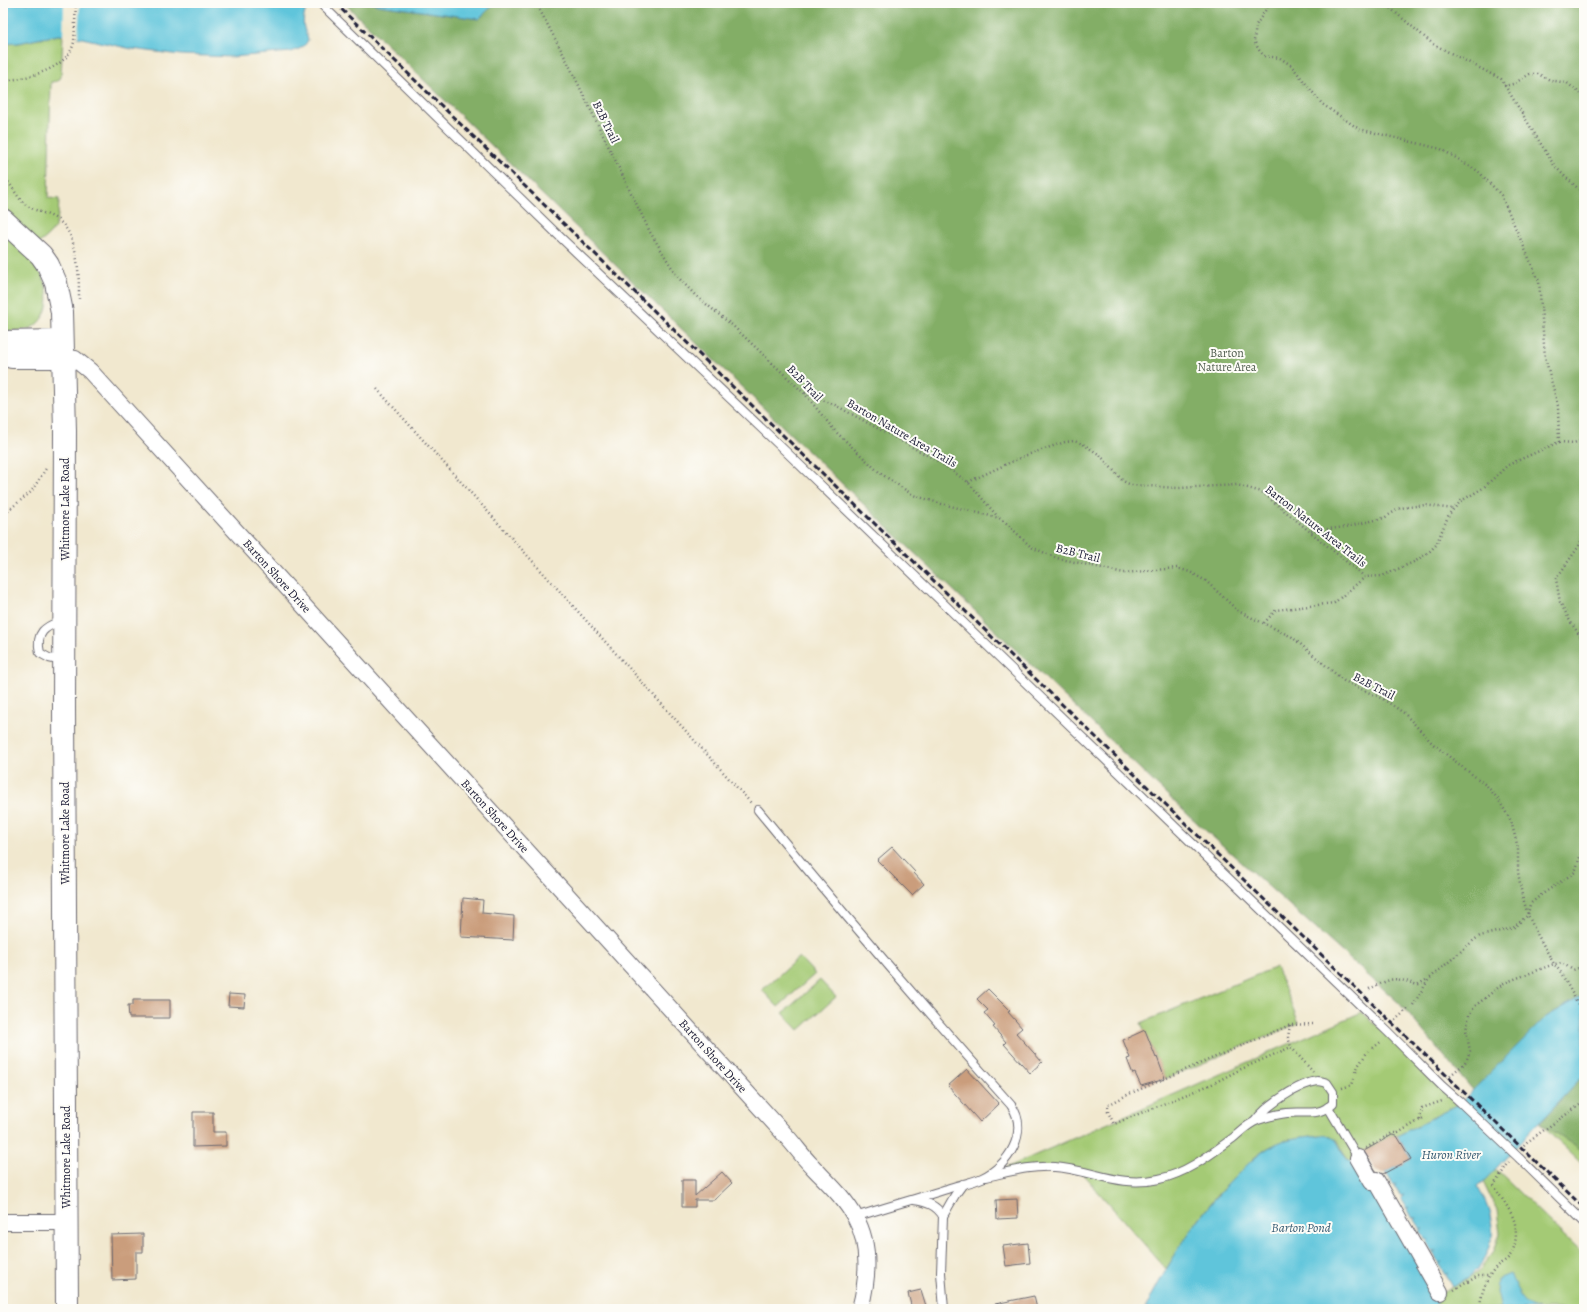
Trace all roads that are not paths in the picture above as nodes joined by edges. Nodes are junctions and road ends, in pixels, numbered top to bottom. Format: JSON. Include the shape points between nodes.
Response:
{"nodes":[{"id":1,"x":320,"y":3,"type":"edge"},
{"id":2,"x":3,"y":220,"type":"edge"},
{"id":3,"x":3,"y":342,"type":"edge"},
{"id":4,"x":62,"y":349,"type":"junction"},
{"id":5,"x":3,"y":357,"type":"edge"},
{"id":6,"x":758,"y":810,"type":"road end"},
{"id":7,"x":1328,"y":1108,"type":"junction"},
{"id":8,"x":1255,"y":1121,"type":"junction"},
{"id":9,"x":1360,"y":1152,"type":"joint"},
{"id":10,"x":983,"y":1178,"type":"junction"},
{"id":11,"x":963,"y":1184,"type":"junction"},
{"id":12,"x":914,"y":1200,"type":"junction"},
{"id":13,"x":943,"y":1216,"type":"junction"},
{"id":14,"x":855,"y":1217,"type":"junction"},
{"id":15,"x":3,"y":1222,"type":"edge"},
{"id":16,"x":66,"y":1222,"type":"junction"},
{"id":17,"x":1584,"y":1222,"type":"edge"},
{"id":18,"x":1446,"y":1291,"type":"road end"},
{"id":19,"x":67,"y":1309,"type":"edge"},
{"id":20,"x":860,"y":1309,"type":"edge"},
{"id":21,"x":944,"y":1309,"type":"edge"}],
"edges":[{"from":1,"to":17,"type":"lane","bridge":true},
{"from":2,"to":4,"type":"main road","name":"Whitmore Lake Road","via":[[41,255],[53,274],[61,306]]},
{"from":3,"to":4,"type":"main road"},
{"from":4,"to":5,"type":"main road"},
{"from":4,"to":14,"type":"street","name":"Barton Shore Drive","via":[[95,376],[788,1138],[848,1205]]},
{"from":4,"to":16,"type":"main road","name":"Whitmore Lake Road","via":[[65,431]]},
{"from":6,"to":10,"type":"lane","via":[[841,912],[1013,1108],[1019,1128],[1015,1146],[1002,1163]]},
{"from":7,"to":8,"type":"lane","via":[[1318,1112],[1286,1113]]},
{"from":7,"to":8,"type":"lane","via":[[1332,1103],[1332,1090],[1327,1083],[1306,1084],[1269,1106]]},
{"from":7,"to":9,"type":"lane"},
{"from":8,"to":10,"type":"lane","via":[[1196,1164],[1162,1179],[1112,1180],[1068,1169],[1042,1166]]},
{"from":9,"to":18,"type":"street","via":[[1372,1182],[1376,1180]]},
{"from":10,"to":11,"type":"lane"},
{"from":11,"to":12,"type":"lane"},
{"from":11,"to":13,"type":"lane"},
{"from":12,"to":13,"type":"lane","via":[[932,1205]]},
{"from":12,"to":14,"type":"lane"},
{"from":13,"to":21,"type":"lane","via":[[941,1273]]},
{"from":14,"to":20,"type":"street","name":"Barton Shore Drive","via":[[864,1242],[867,1264]]},
{"from":15,"to":16,"type":"street"},
{"from":16,"to":19,"type":"main road","name":"Whitmore Lake Road"}]}
